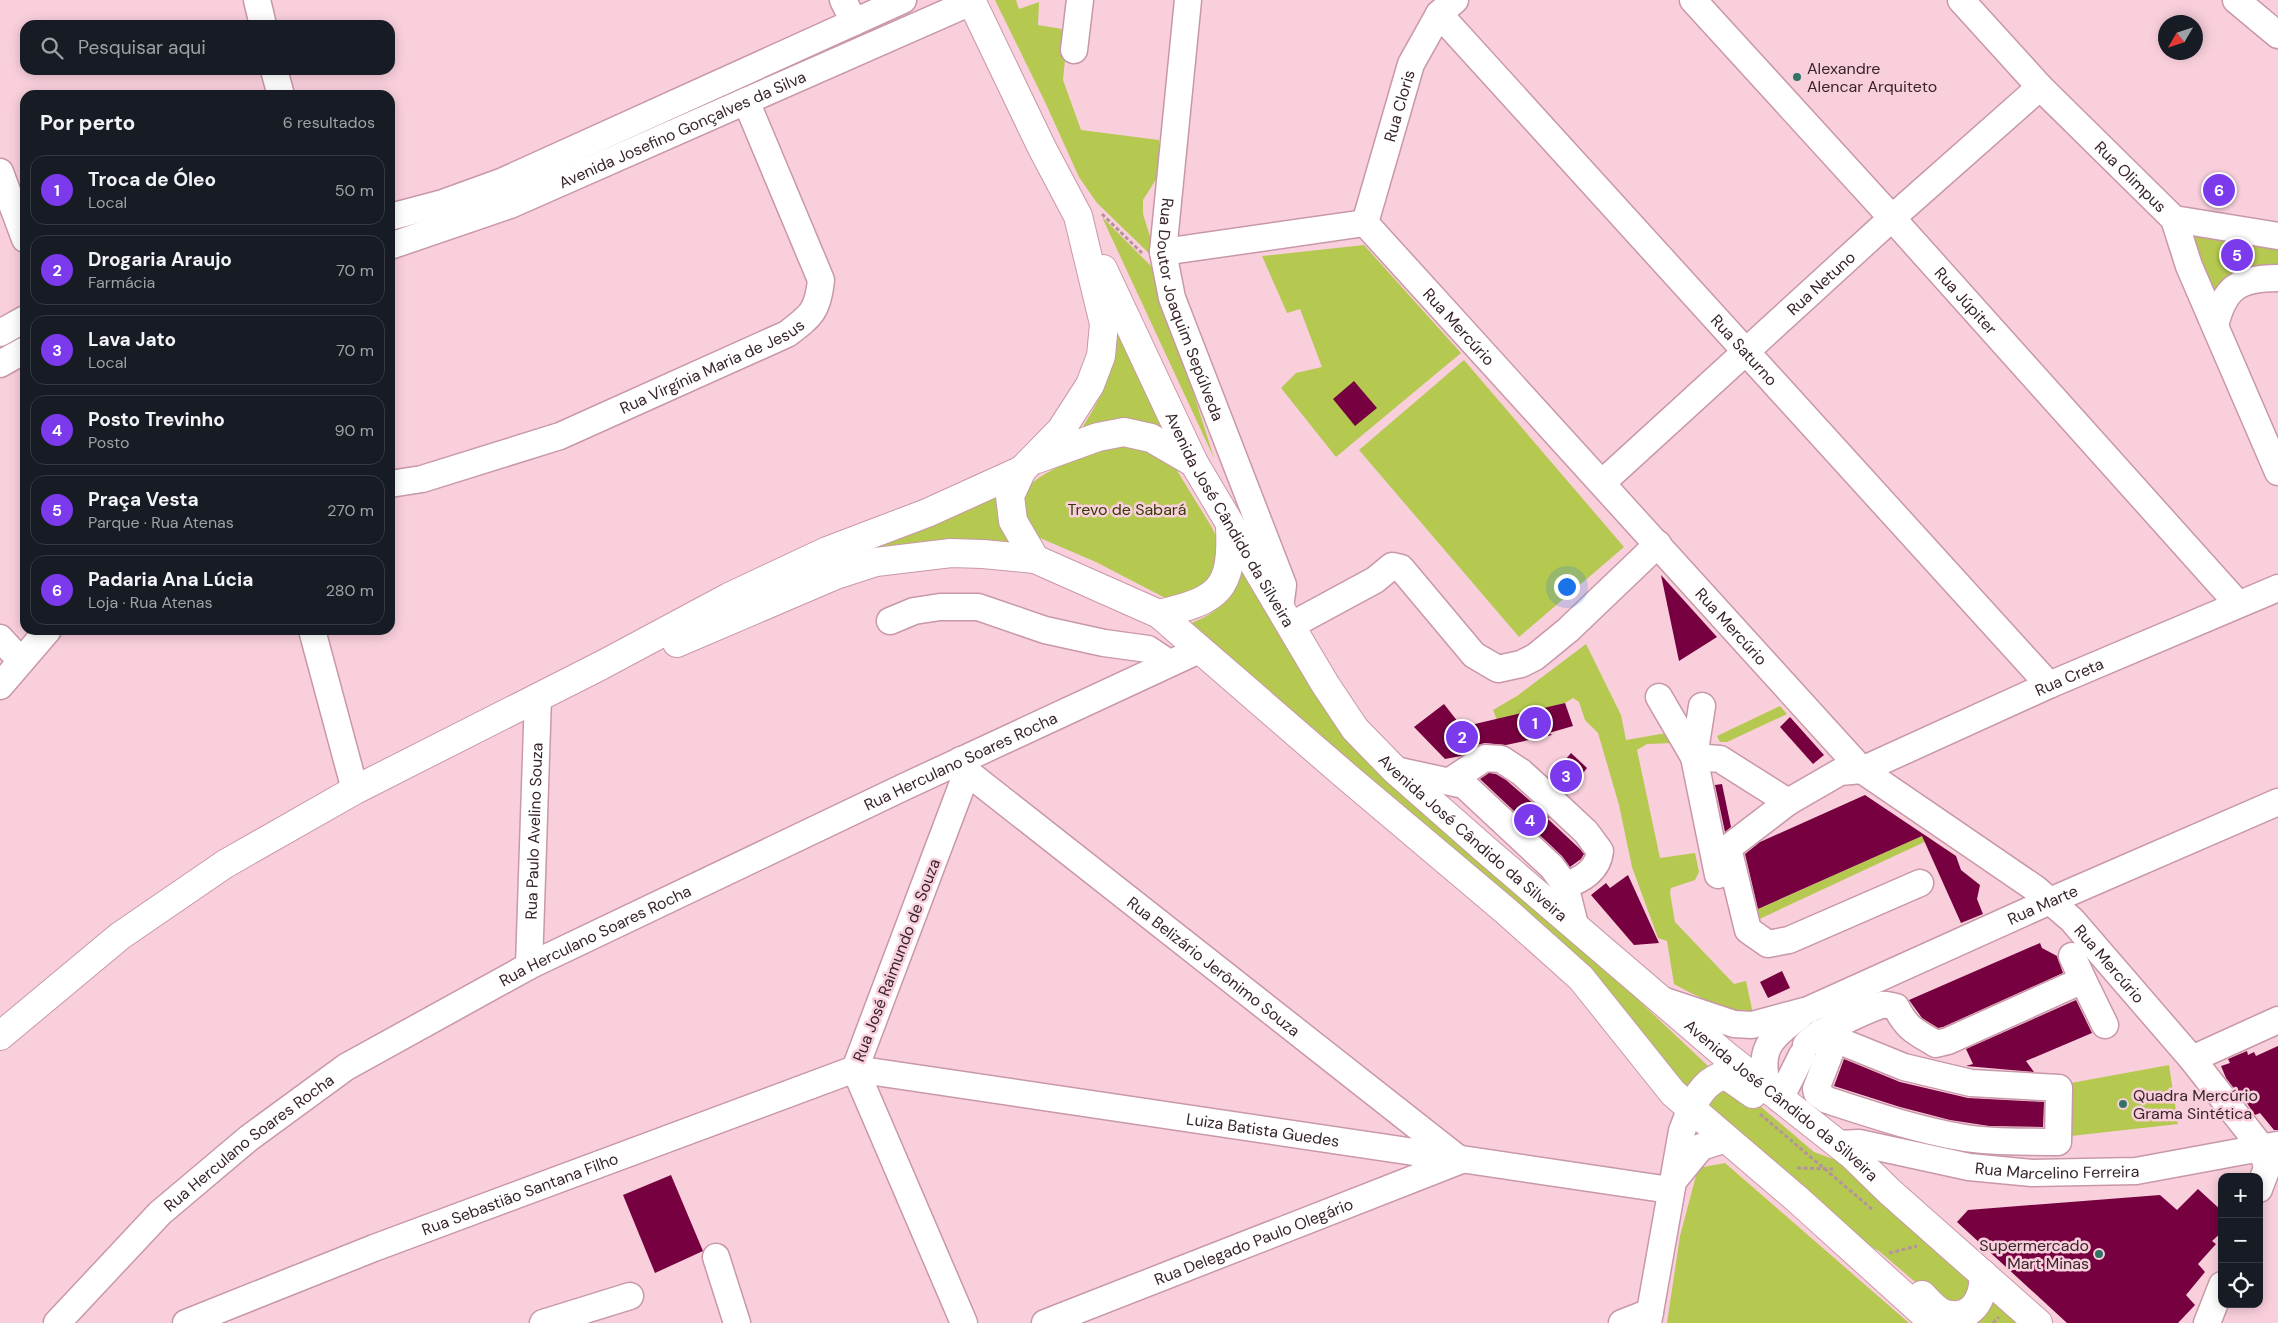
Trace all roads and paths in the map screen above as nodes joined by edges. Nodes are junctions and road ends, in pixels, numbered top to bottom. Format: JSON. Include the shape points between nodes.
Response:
{"nodes":[{"id":1,"x":257,"y":0,"type":"edge"},
{"id":2,"x":903,"y":0,"type":"edge"},
{"id":3,"x":1080,"y":0,"type":"edge"},
{"id":4,"x":1188,"y":0,"type":"edge"},
{"id":5,"x":1693,"y":0,"type":"edge"},
{"id":6,"x":1961,"y":0,"type":"edge"},
{"id":7,"x":2236,"y":0,"type":"edge"},
{"id":8,"x":971,"y":1,"type":"edge"},
{"id":9,"x":1447,"y":7,"type":"edge"},
{"id":10,"x":848,"y":11,"type":"edge"},
{"id":11,"x":262,"y":20,"type":"edge"},
{"id":12,"x":2278,"y":36,"type":"edge"},
{"id":13,"x":1074,"y":50,"type":"dead end"},
{"id":14,"x":275,"y":75,"type":"edge"},
{"id":15,"x":2040,"y":87,"type":"junction"},
{"id":16,"x":280,"y":90,"type":"edge"},
{"id":17,"x":746,"y":101,"type":"junction"},
{"id":18,"x":0,"y":172,"type":"edge"},
{"id":19,"x":1089,"y":214,"type":"junction"},
{"id":20,"x":395,"y":216,"type":"edge"},
{"id":21,"x":1892,"y":218,"type":"junction"},
{"id":22,"x":2174,"y":219,"type":"junction"},
{"id":23,"x":1365,"y":222,"type":"junction"},
{"id":24,"x":20,"y":226,"type":"edge"},
{"id":25,"x":2278,"y":236,"type":"edge"},
{"id":26,"x":395,"y":244,"type":"edge"},
{"id":27,"x":1163,"y":252,"type":"junction"},
{"id":28,"x":1168,"y":278,"type":"junction"},
{"id":29,"x":2278,"y":278,"type":"edge"},
{"id":30,"x":20,"y":322,"type":"edge"},
{"id":31,"x":2215,"y":326,"type":"junction"},
{"id":32,"x":0,"y":333,"type":"edge"},
{"id":33,"x":1746,"y":351,"type":"junction"},
{"id":34,"x":20,"y":353,"type":"edge"},
{"id":35,"x":0,"y":364,"type":"edge"},
{"id":36,"x":1194,"y":463,"type":"junction"},
{"id":37,"x":1025,"y":466,"type":"junction"},
{"id":38,"x":2278,"y":472,"type":"edge"},
{"id":39,"x":1603,"y":482,"type":"junction"},
{"id":40,"x":395,"y":483,"type":"edge"},
{"id":41,"x":1230,"y":526,"type":"junction"},
{"id":42,"x":1658,"y":544,"type":"junction"},
{"id":43,"x":1035,"y":559,"type":"junction"},
{"id":44,"x":2278,"y":588,"type":"edge"},
{"id":45,"x":2238,"y":604,"type":"junction"},
{"id":46,"x":1160,"y":614,"type":"junction"},
{"id":47,"x":1285,"y":617,"type":"junction"},
{"id":48,"x":890,"y":621,"type":"dead end"},
{"id":49,"x":44,"y":635,"type":"edge"},
{"id":50,"x":313,"y":635,"type":"edge"},
{"id":51,"x":0,"y":638,"type":"edge"},
{"id":52,"x":1199,"y":650,"type":"junction"},
{"id":53,"x":21,"y":661,"type":"junction"},
{"id":54,"x":1169,"y":664,"type":"junction"},
{"id":55,"x":602,"y":665,"type":"junction"},
{"id":56,"x":2049,"y":685,"type":"junction"},
{"id":57,"x":0,"y":686,"type":"edge"},
{"id":58,"x":538,"y":697,"type":"junction"},
{"id":59,"x":1660,"y":697,"type":"dead end"},
{"id":60,"x":1702,"y":706,"type":"dead end"},
{"id":61,"x":1694,"y":758,"type":"junction"},
{"id":62,"x":964,"y":766,"type":"junction"},
{"id":63,"x":1395,"y":770,"type":"junction"},
{"id":64,"x":1862,"y":770,"type":"junction"},
{"id":65,"x":1450,"y":780,"type":"junction"},
{"id":66,"x":355,"y":790,"type":"junction"},
{"id":67,"x":1788,"y":802,"type":"junction"},
{"id":68,"x":2278,"y":802,"type":"edge"},
{"id":69,"x":1920,"y":883,"type":"dead end"},
{"id":70,"x":1565,"y":885,"type":"junction"},
{"id":71,"x":2050,"y":901,"type":"junction"},
{"id":72,"x":1726,"y":910,"type":"dead end"},
{"id":73,"x":1575,"y":925,"type":"junction"},
{"id":74,"x":2072,"y":956,"type":"dead end"},
{"id":75,"x":529,"y":966,"type":"junction"},
{"id":76,"x":2084,"y":980,"type":"junction"},
{"id":77,"x":1661,"y":1000,"type":"junction"},
{"id":78,"x":1808,"y":1010,"type":"junction"},
{"id":79,"x":2278,"y":1020,"type":"edge"},
{"id":80,"x":2105,"y":1025,"type":"dead end"},
{"id":81,"x":0,"y":1036,"type":"edge"},
{"id":82,"x":1815,"y":1045,"type":"junction"},
{"id":83,"x":2192,"y":1058,"type":"junction"},
{"id":84,"x":855,"y":1069,"type":"junction"},
{"id":85,"x":1774,"y":1101,"type":"junction"},
{"id":86,"x":1691,"y":1107,"type":"junction"},
{"id":87,"x":1726,"y":1139,"type":"junction"},
{"id":88,"x":2270,"y":1146,"type":"edge"},
{"id":89,"x":1845,"y":1149,"type":"junction"},
{"id":90,"x":1461,"y":1160,"type":"junction"},
{"id":91,"x":1824,"y":1168,"type":"junction"},
{"id":92,"x":1761,"y":1169,"type":"junction"},
{"id":93,"x":2263,"y":1178,"type":"edge"},
{"id":94,"x":1671,"y":1186,"type":"junction"},
{"id":95,"x":1881,"y":1216,"type":"dead end"},
{"id":96,"x":1909,"y":1240,"type":"dead end"},
{"id":97,"x":1932,"y":1243,"type":"junction"},
{"id":98,"x":1916,"y":1246,"type":"junction"},
{"id":99,"x":716,"y":1257,"type":"dead end"},
{"id":100,"x":1866,"y":1262,"type":"junction"},
{"id":101,"x":1982,"y":1287,"type":"junction"},
{"id":102,"x":2218,"y":1295,"type":"edge"},
{"id":103,"x":630,"y":1296,"type":"dead end"},
{"id":104,"x":214,"y":1318,"type":"edge"},
{"id":105,"x":1649,"y":1318,"type":"edge"},
{"id":106,"x":2004,"y":1320,"type":"dead end"},
{"id":107,"x":57,"y":1323,"type":"edge"},
{"id":108,"x":186,"y":1323,"type":"edge"},
{"id":109,"x":543,"y":1323,"type":"edge"},
{"id":110,"x":737,"y":1323,"type":"edge"},
{"id":111,"x":964,"y":1323,"type":"edge"},
{"id":112,"x":1045,"y":1323,"type":"edge"},
{"id":113,"x":1622,"y":1323,"type":"edge"},
{"id":114,"x":1934,"y":1323,"type":"edge"},
{"id":115,"x":2038,"y":1323,"type":"edge"},
{"id":116,"x":2207,"y":1323,"type":"edge"}],
"edges":[{"from":1,"to":11,"type":"street"},
{"from":2,"to":10,"type":"street","name":"Avenida Josefino Gonçalves da Silva"},
{"from":3,"to":13,"type":"street"},
{"from":4,"to":27,"type":"street","name":"Rua Doutor Joaquim Sepúlveda"},
{"from":5,"to":21,"type":"street","name":"Rua Júpiter"},
{"from":6,"to":15,"type":"street","name":"Rua Olimpus"},
{"from":7,"to":12,"type":"street"},
{"from":8,"to":17,"type":"street","name":"Avenida Josefino Gonçalves da Silva"},
{"from":8,"to":19,"type":"main road","via":[[1042,148]]},
{"from":9,"to":23,"type":"street","name":"Rua Cloris","via":[[1411,64]]},
{"from":9,"to":33,"type":"street","name":"Rua Saturno"},
{"from":10,"to":20,"type":"street","name":"Avenida Josefino Gonçalves da Silva","via":[[502,182]]},
{"from":14,"to":16,"type":"street"},
{"from":15,"to":21,"type":"street","name":"Rua Netuno"},
{"from":15,"to":22,"type":"street","name":"Rua Olimpus"},
{"from":17,"to":26,"type":"street","name":"Avenida Josefino Gonçalves da Silva","via":[[510,205]]},
{"from":17,"to":40,"type":"street","name":"Rua Virgínia Maria de Jesus","via":[[821,280],[819,301],[805,320],[787,334],[560,436],[422,479]]},
{"from":18,"to":24,"type":"street"},
{"from":19,"to":28,"type":"path"},
{"from":19,"to":36,"type":"main road","name":"Avenida José Cândido da Silveira"},
{"from":19,"to":37,"type":"main road","via":[[1104,324],[1101,356],[1090,385],[1062,430]]},
{"from":21,"to":33,"type":"street","name":"Rua Netuno"},
{"from":21,"to":45,"type":"street","name":"Rua Júpiter"},
{"from":22,"to":25,"type":"street"},
{"from":22,"to":31,"type":"street","name":"Rua Olimpus","via":[[2189,266]]},
{"from":23,"to":27,"type":"street"},
{"from":23,"to":39,"type":"street","name":"Rua Mercúrio"},
{"from":27,"to":28,"type":"street","name":"Rua Doutor Joaquim Sepúlveda"},
{"from":28,"to":47,"type":"street","name":"Rua Doutor Joaquim Sepúlveda","via":[[1172,298],[1283,585]]},
{"from":29,"to":31,"type":"street","via":[[2254,280],[2233,289],[2224,298]]},
{"from":30,"to":32,"type":"street"},
{"from":31,"to":38,"type":"street","name":"Rua Olimpus"},
{"from":33,"to":39,"type":"street","name":"Rua Netuno"},
{"from":33,"to":56,"type":"street","name":"Rua Saturno"},
{"from":34,"to":35,"type":"street"},
{"from":36,"to":37,"type":"main road","via":[[1151,438],[1124,432],[1098,437]]},
{"from":36,"to":41,"type":"main road","name":"Avenida José Cândido da Silveira"},
{"from":37,"to":43,"type":"main road","via":[[1010,496],[1013,521]]},
{"from":37,"to":55,"type":"main road","via":[[729,597]]},
{"from":39,"to":42,"type":"street","name":"Rua Mercúrio"},
{"from":41,"to":46,"type":"main road","via":[[1231,557],[1224,581],[1210,597],[1189,607]]},
{"from":41,"to":47,"type":"main road","name":"Avenida José Cândido da Silveira"},
{"from":42,"to":47,"type":"street","via":[[1535,657],[1498,669],[1474,655],[1401,568],[1392,566],[1375,580]]},
{"from":42,"to":64,"type":"street","name":"Rua Mercúrio"},
{"from":43,"to":46,"type":"main road"},
{"from":43,"to":55,"type":"main road","via":[[951,553],[876,562],[836,575],[652,653]]},
{"from":44,"to":45,"type":"street","name":"Rua Creta"},
{"from":45,"to":56,"type":"street","name":"Rua Creta"},
{"from":46,"to":52,"type":"main road"},
{"from":47,"to":63,"type":"main road","name":"Avenida José Cândido da Silveira","via":[[1355,728]]},
{"from":48,"to":54,"type":"street","via":[[922,609],[978,607],[1045,630],[1148,649]]},
{"from":49,"to":53,"type":"street"},
{"from":50,"to":66,"type":"street"},
{"from":51,"to":53,"type":"street"},
{"from":52,"to":54,"type":"street","name":"Rua Herculano Soares Rocha"},
{"from":52,"to":86,"type":"main road","via":[[1581,978],[1673,1093]]},
{"from":53,"to":57,"type":"street"},
{"from":54,"to":62,"type":"street","name":"Rua Herculano Soares Rocha"},
{"from":55,"to":58,"type":"main road"},
{"from":56,"to":64,"type":"street","name":"Rua Creta"},
{"from":58,"to":66,"type":"main road"},
{"from":58,"to":75,"type":"street","name":"Rua Paulo Avelino Souza"},
{"from":59,"to":61,"type":"street"},
{"from":60,"to":61,"type":"street"},
{"from":61,"to":67,"type":"street","via":[[1720,759]]},
{"from":61,"to":72,"type":"street"},
{"from":62,"to":75,"type":"street","name":"Rua Herculano Soares Rocha"},
{"from":62,"to":84,"type":"street","name":"Rua José Raimundo de Souza"},
{"from":62,"to":90,"type":"street","name":"Rua Belizário Jerônimo Souza"},
{"from":63,"to":65,"type":"street"},
{"from":63,"to":73,"type":"main road","name":"Avenida José Cândido da Silveira"},
{"from":64,"to":67,"type":"street","name":"Rua Creta","via":[[1840,772]]},
{"from":64,"to":71,"type":"street","name":"Rua Mercúrio"},
{"from":65,"to":70,"type":"street","via":[[1464,785],[1552,867]]},
{"from":65,"to":70,"type":"street","via":[[1485,758],[1501,760],[1521,772],[1586,832],[1600,851],[1599,861],[1580,881]]},
{"from":66,"to":81,"type":"main road","via":[[225,864],[128,930]]},
{"from":67,"to":69,"type":"street","name":"Rua Creta","via":[[1728,848],[1748,930],[1768,944],[1789,940]]},
{"from":68,"to":71,"type":"street","name":"Rua Marte"},
{"from":70,"to":73,"type":"street"},
{"from":71,"to":78,"type":"street","name":"Rua Marte","via":[[1918,972]]},
{"from":71,"to":83,"type":"street","name":"Rua Mercúrio","via":[[2072,920]]},
{"from":73,"to":77,"type":"main road","name":"Avenida José Cândido da Silveira"},
{"from":74,"to":76,"type":"street"},
{"from":75,"to":107,"type":"street","name":"Rua Herculano Soares Rocha","via":[[346,1067],[249,1138],[160,1213]]},
{"from":76,"to":80,"type":"street"},
{"from":76,"to":82,"type":"street","via":[[1936,1044],[1904,1022],[1896,1006],[1883,1004]]},
{"from":77,"to":78,"type":"street","name":"Rua Marte","via":[[1734,1024],[1752,1025]]},
{"from":77,"to":85,"type":"main road","name":"Avenida José Cândido da Silveira"},
{"from":78,"to":85,"type":"street","name":"Rua Marte","via":[[1779,1030],[1764,1057],[1763,1070]]},
{"from":79,"to":83,"type":"street"},
{"from":82,"to":82,"type":"street","via":[[1971,1083],[2059,1088],[2058,1142],[1966,1138],[1899,1123],[1827,1100],[1816,1089]]},
{"from":82,"to":85,"type":"street"},
{"from":83,"to":88,"type":"street","name":"Rua Mercúrio"},
{"from":84,"to":90,"type":"street","name":"Luiza Batista Guedes"},
{"from":84,"to":104,"type":"street","name":"Rua Sebastião Santana Filho","via":[[374,1248]]},
{"from":84,"to":111,"type":"street","name":"Rua José Raimundo de Souza"},
{"from":85,"to":89,"type":"main road","name":"Avenida José Cândido da Silveira"},
{"from":85,"to":91,"type":"path"},
{"from":86,"to":87,"type":"main road"},
{"from":86,"to":89,"type":"main road","via":[[1709,1082],[1726,1075],[1805,1137]]},
{"from":86,"to":94,"type":"street","via":[[1682,1131]]},
{"from":87,"to":92,"type":"main road"},
{"from":87,"to":94,"type":"street","via":[[1701,1147]]},
{"from":88,"to":89,"type":"street","name":"Rua Marcelino Ferreira","via":[[2136,1171],[2032,1173],[1969,1167],[1859,1143]]},
{"from":88,"to":93,"type":"street"},
{"from":89,"to":91,"type":"path","via":[[1851,1170]]},
{"from":89,"to":97,"type":"main road","name":"Avenida José Cândido da Silveira","via":[[1890,1192]]},
{"from":90,"to":94,"type":"street","name":"Luiza Batista Guedes"},
{"from":90,"to":112,"type":"street","name":"Rua Delegado Paulo Olegário"},
{"from":91,"to":92,"type":"path"},
{"from":91,"to":95,"type":"path"},
{"from":92,"to":100,"type":"main road"},
{"from":94,"to":105,"type":"street"},
{"from":96,"to":98,"type":"path"},
{"from":97,"to":98,"type":"path"},
{"from":97,"to":98,"type":"path"},
{"from":97,"to":101,"type":"main road","name":"Avenida José Cândido da Silveira"},
{"from":98,"to":100,"type":"path"},
{"from":99,"to":110,"type":"street"},
{"from":100,"to":101,"type":"main road","via":[[1885,1264],[1942,1313],[1958,1316],[1969,1312]]},
{"from":100,"to":114,"type":"main road"},
{"from":101,"to":106,"type":"path"},
{"from":101,"to":115,"type":"main road","name":"Avenida José Cândido da Silveira"},
{"from":102,"to":116,"type":"street"},
{"from":103,"to":109,"type":"street"},
{"from":104,"to":108,"type":"street","name":"Rua Sebastião Santana Filho"},
{"from":105,"to":113,"type":"street"}]}
